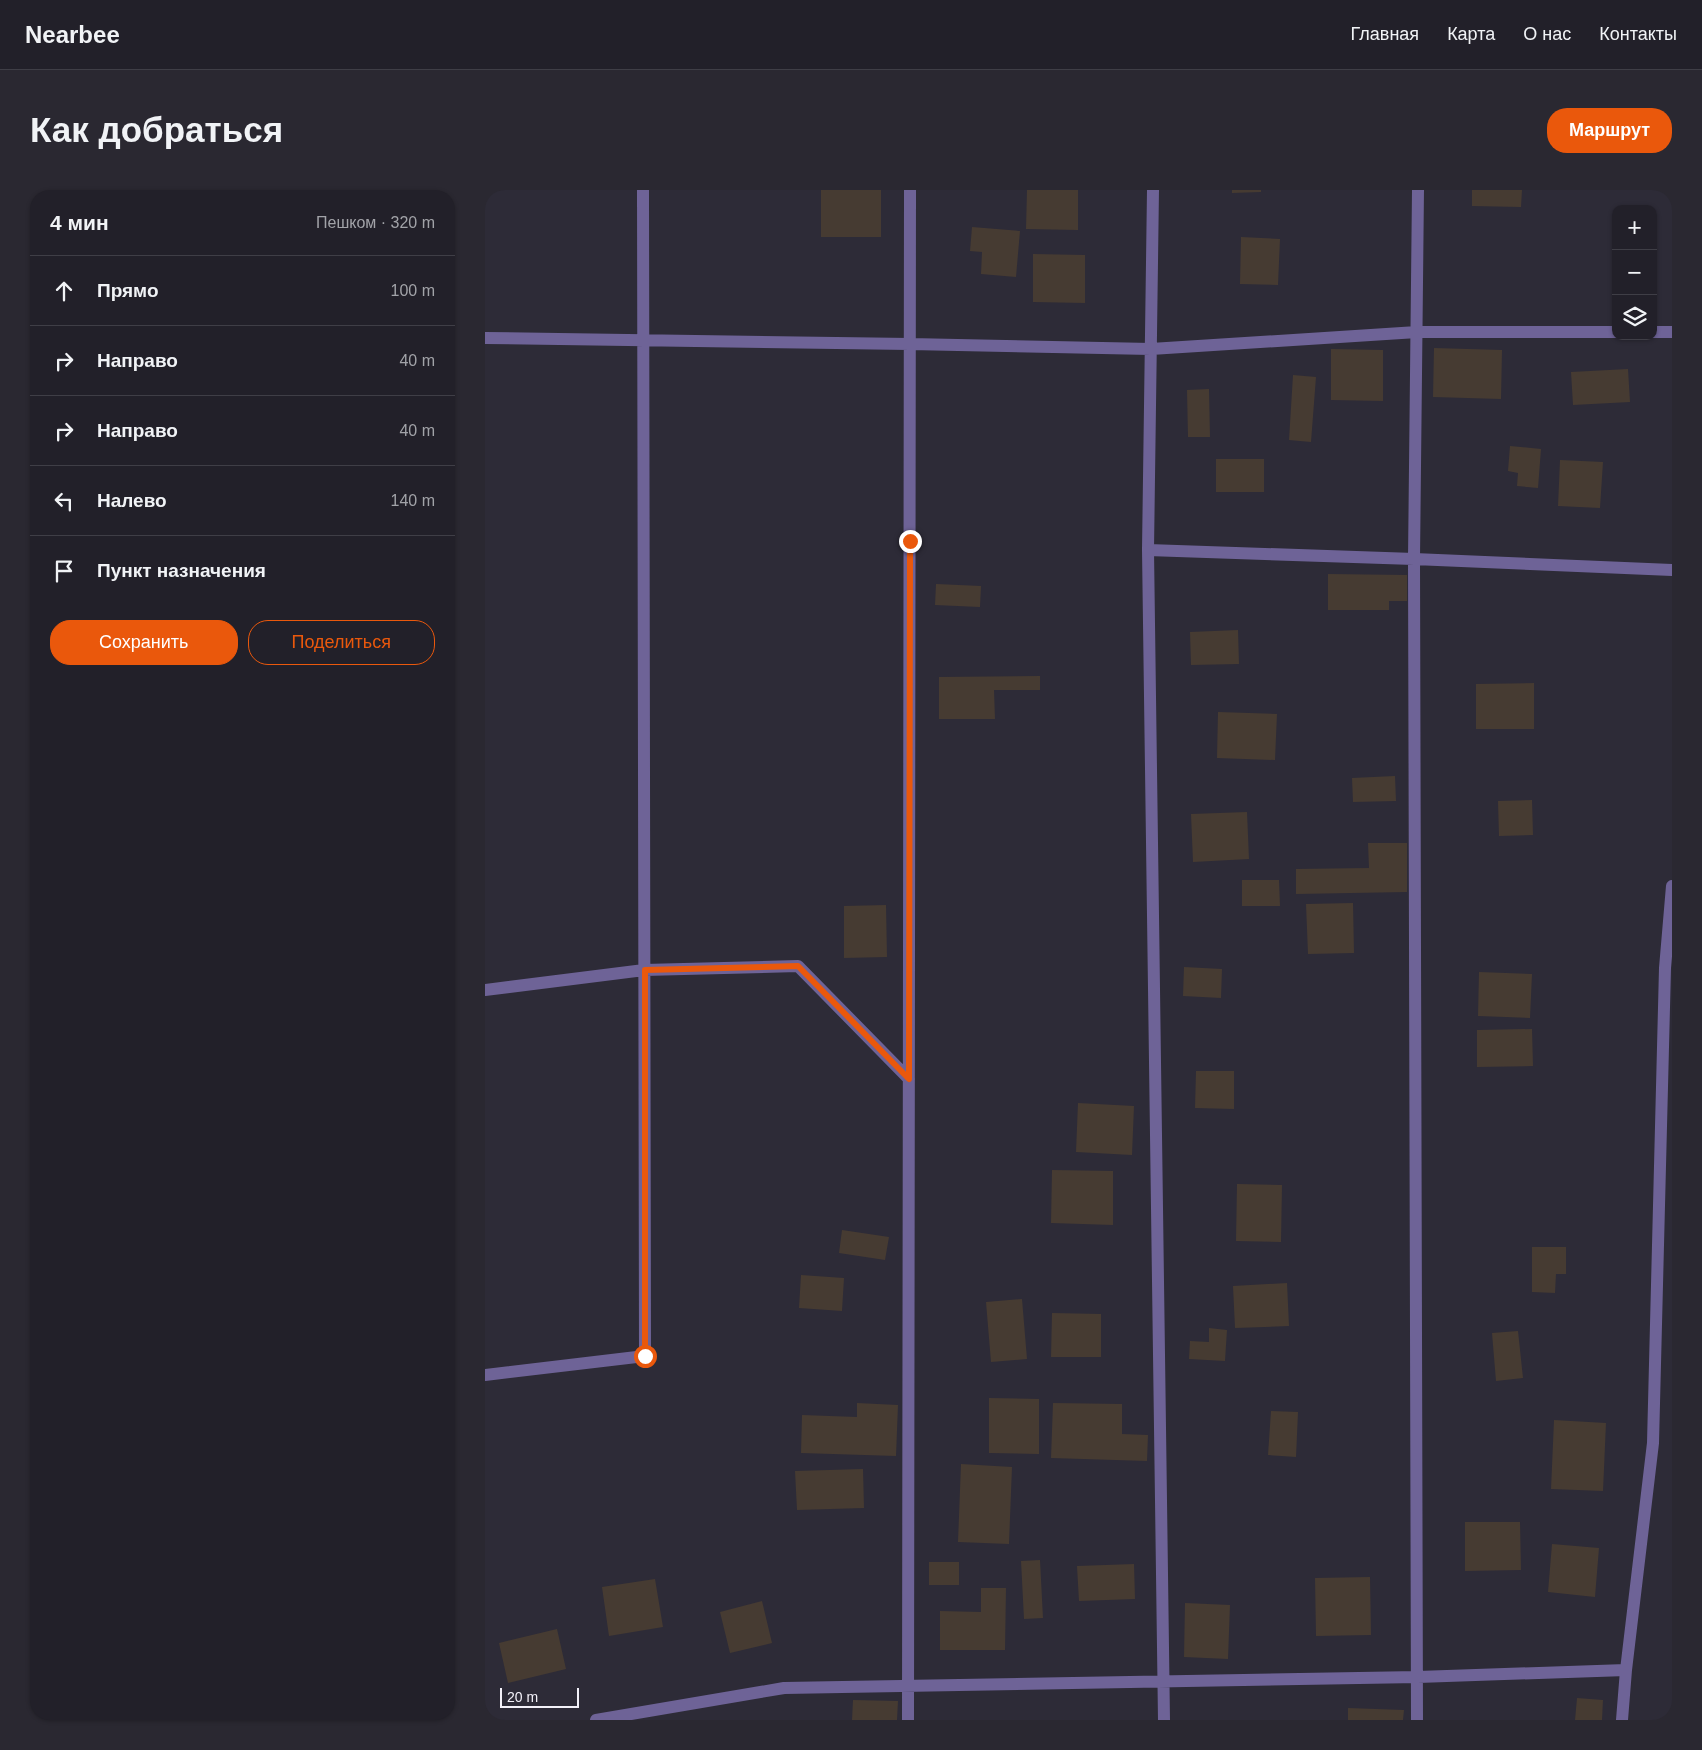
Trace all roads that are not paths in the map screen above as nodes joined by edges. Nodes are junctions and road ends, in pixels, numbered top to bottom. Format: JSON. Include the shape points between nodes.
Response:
{"nodes":[{"id":1,"x":643,"y":190,"type":"edge"},
{"id":2,"x":910,"y":190,"type":"edge"},
{"id":3,"x":1153,"y":190,"type":"edge"},
{"id":4,"x":1418,"y":190,"type":"edge"},
{"id":5,"x":1417,"y":332,"type":"junction"},
{"id":6,"x":1612,"y":332,"type":"edge"},
{"id":7,"x":1657,"y":332,"type":"edge"},
{"id":8,"x":1672,"y":332,"type":"edge"},
{"id":9,"x":485,"y":338,"type":"edge"},
{"id":10,"x":643,"y":340,"type":"junction"},
{"id":11,"x":910,"y":344,"type":"junction"},
{"id":12,"x":1151,"y":349,"type":"junction"},
{"id":13,"x":1148,"y":550,"type":"junction"},
{"id":14,"x":1414,"y":559,"type":"junction"},
{"id":15,"x":1672,"y":570,"type":"edge"},
{"id":16,"x":1672,"y":886,"type":"edge"},
{"id":17,"x":1668,"y":968,"type":"edge"},
{"id":18,"x":645,"y":970,"type":"junction"},
{"id":19,"x":485,"y":990,"type":"edge"},
{"id":20,"x":909,"y":1079,"type":"junction"},
{"id":21,"x":485,"y":1375,"type":"edge"},
{"id":22,"x":1626,"y":1670,"type":"junction"},
{"id":23,"x":1418,"y":1677,"type":"junction"},
{"id":24,"x":1163,"y":1681,"type":"junction"},
{"id":25,"x":908,"y":1686,"type":"junction"},
{"id":26,"x":596,"y":1720,"type":"edge"},
{"id":27,"x":908,"y":1720,"type":"edge"},
{"id":28,"x":1163,"y":1720,"type":"edge"},
{"id":29,"x":1417,"y":1720,"type":"edge"},
{"id":30,"x":1623,"y":1720,"type":"edge"}],
"edges":[{"from":1,"to":10,"type":"street"},
{"from":2,"to":11,"type":"street"},
{"from":3,"to":12,"type":"street"},
{"from":4,"to":5,"type":"street"},
{"from":5,"to":6,"type":"street"},
{"from":5,"to":12,"type":"street"},
{"from":5,"to":14,"type":"street"},
{"from":7,"to":8,"type":"street"},
{"from":9,"to":10,"type":"street"},
{"from":10,"to":11,"type":"street"},
{"from":10,"to":18,"type":"street"},
{"from":11,"to":12,"type":"street"},
{"from":11,"to":20,"type":"street"},
{"from":12,"to":13,"type":"street"},
{"from":13,"to":14,"type":"street"},
{"from":13,"to":24,"type":"street"},
{"from":14,"to":15,"type":"street"},
{"from":14,"to":23,"type":"street"},
{"from":16,"to":17,"type":"street"},
{"from":17,"to":22,"type":"street","via":[[1653,1443]]},
{"from":18,"to":19,"type":"street"},
{"from":18,"to":20,"type":"street","via":[[798,966]]},
{"from":18,"to":21,"type":"street","via":[[645,1356]]},
{"from":20,"to":25,"type":"street"},
{"from":22,"to":23,"type":"street"},
{"from":22,"to":30,"type":"street"},
{"from":23,"to":24,"type":"street"},
{"from":23,"to":29,"type":"street"},
{"from":24,"to":25,"type":"street"},
{"from":24,"to":28,"type":"street"},
{"from":25,"to":26,"type":"street","via":[[784,1688]]},
{"from":25,"to":27,"type":"street"}]}
